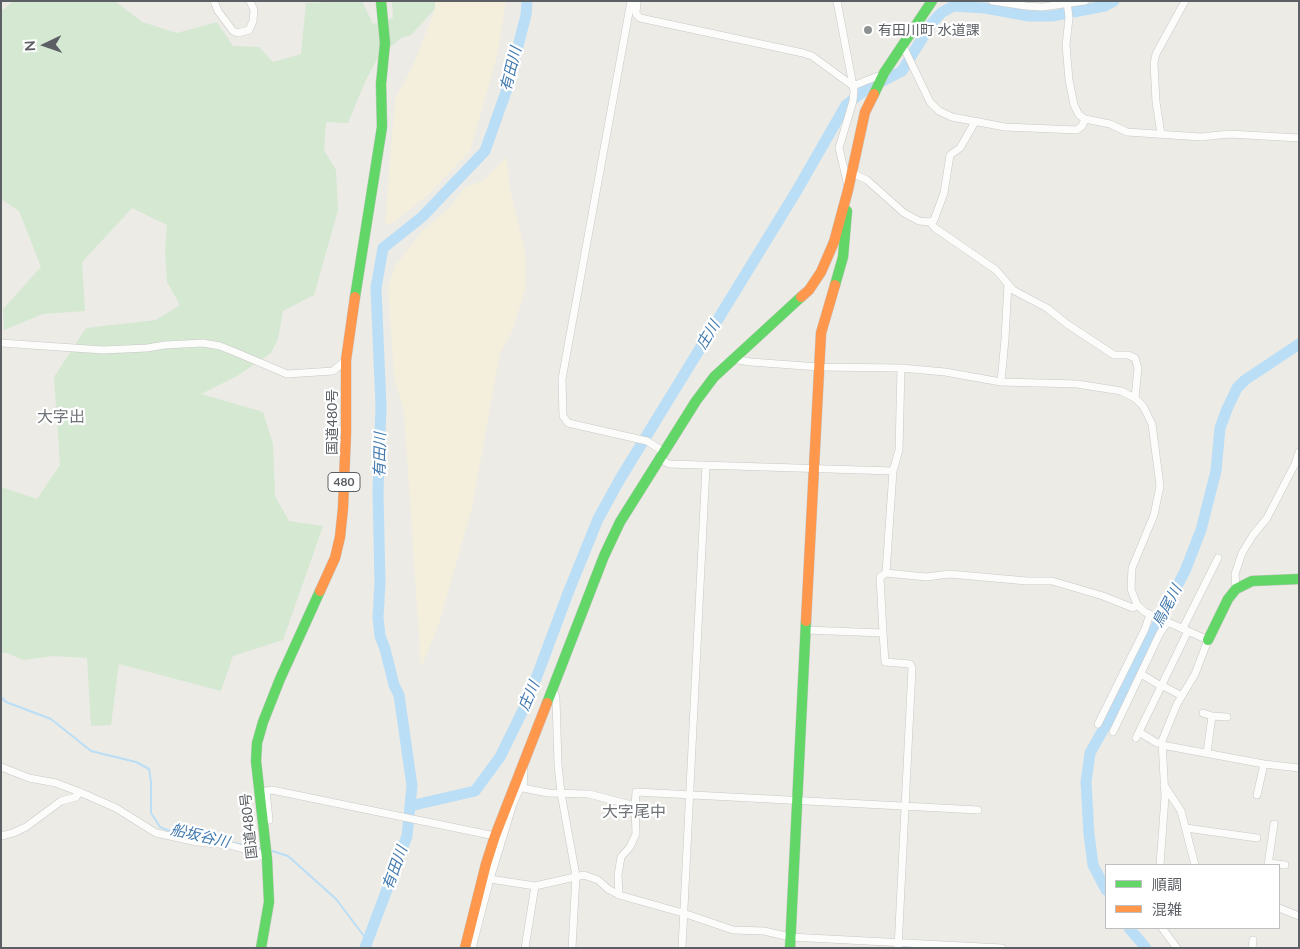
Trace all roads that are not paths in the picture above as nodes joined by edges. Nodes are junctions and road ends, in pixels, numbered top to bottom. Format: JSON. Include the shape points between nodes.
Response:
{"nodes":[{"id":1,"x":214,"y":1,"type":"edge"},
{"id":2,"x":250,"y":1,"type":"edge"},
{"id":3,"x":382,"y":1,"type":"edge"},
{"id":4,"x":631,"y":1,"type":"edge"},
{"id":5,"x":637,"y":1,"type":"edge"},
{"id":6,"x":837,"y":1,"type":"edge"},
{"id":7,"x":932,"y":1,"type":"edge"},
{"id":8,"x":940,"y":1,"type":"edge"},
{"id":9,"x":992,"y":1,"type":"edge"},
{"id":10,"x":1085,"y":1,"type":"edge"},
{"id":11,"x":1185,"y":1,"type":"edge"},
{"id":12,"x":1068,"y":3,"type":"edge"},
{"id":13,"x":903,"y":46,"type":"junction"},
{"id":14,"x":882,"y":76,"type":"junction"},
{"id":15,"x":853,"y":86,"type":"junction"},
{"id":16,"x":1086,"y":119,"type":"junction"},
{"id":17,"x":975,"y":122,"type":"junction"},
{"id":18,"x":1161,"y":134,"type":"junction"},
{"id":19,"x":1299,"y":138,"type":"edge"},
{"id":20,"x":852,"y":173,"type":"junction"},
{"id":21,"x":848,"y":190,"type":"junction"},
{"id":22,"x":930,"y":222,"type":"junction"},
{"id":23,"x":830,"y":252,"type":"junction"},
{"id":24,"x":843,"y":257,"type":"junction"},
{"id":25,"x":1008,"y":284,"type":"junction"},
{"id":26,"x":1,"y":342,"type":"edge"},
{"id":27,"x":732,"y":359,"type":"junction"},
{"id":28,"x":346,"y":360,"type":"junction"},
{"id":29,"x":819,"y":367,"type":"junction"},
{"id":30,"x":901,"y":368,"type":"junction"},
{"id":31,"x":1001,"y":382,"type":"junction"},
{"id":32,"x":1135,"y":398,"type":"junction"},
{"id":33,"x":1299,"y":452,"type":"edge"},
{"id":34,"x":662,"y":456,"type":"junction"},
{"id":35,"x":706,"y":466,"type":"junction"},
{"id":36,"x":814,"y":470,"type":"junction"},
{"id":37,"x":893,"y":472,"type":"junction"},
{"id":38,"x":1218,"y":558,"type":"dead end"},
{"id":39,"x":886,"y":573,"type":"junction"},
{"id":40,"x":1299,"y":578,"type":"edge"},
{"id":41,"x":1236,"y":588,"type":"junction"},
{"id":42,"x":1137,"y":605,"type":"junction"},
{"id":43,"x":1152,"y":615,"type":"junction"},
{"id":44,"x":1167,"y":621,"type":"junction"},
{"id":45,"x":806,"y":630,"type":"junction"},
{"id":46,"x":1186,"y":630,"type":"junction"},
{"id":47,"x":883,"y":634,"type":"junction"},
{"id":48,"x":1208,"y":640,"type":"junction"},
{"id":49,"x":1141,"y":674,"type":"junction"},
{"id":50,"x":552,"y":685,"type":"junction"},
{"id":51,"x":1161,"y":686,"type":"junction"},
{"id":52,"x":1182,"y":696,"type":"junction"},
{"id":53,"x":1203,"y":713,"type":"dead end"},
{"id":54,"x":1212,"y":716,"type":"junction"},
{"id":55,"x":1227,"y":717,"type":"dead end"},
{"id":56,"x":1098,"y":724,"type":"dead end"},
{"id":57,"x":1113,"y":732,"type":"dead end"},
{"id":58,"x":1162,"y":744,"type":"junction"},
{"id":59,"x":1207,"y":753,"type":"junction"},
{"id":60,"x":1264,"y":764,"type":"junction"},
{"id":61,"x":1,"y":767,"type":"edge"},
{"id":62,"x":522,"y":767,"type":"junction"},
{"id":63,"x":1299,"y":768,"type":"edge"},
{"id":64,"x":1164,"y":785,"type":"junction"},
{"id":65,"x":523,"y":788,"type":"junction"},
{"id":66,"x":80,"y":792,"type":"junction"},
{"id":67,"x":561,"y":793,"type":"junction"},
{"id":68,"x":690,"y":795,"type":"junction"},
{"id":69,"x":1257,"y":795,"type":"dead end"},
{"id":70,"x":797,"y":801,"type":"junction"},
{"id":71,"x":635,"y":806,"type":"junction"},
{"id":72,"x":904,"y":806,"type":"junction"},
{"id":73,"x":978,"y":810,"type":"dead end"},
{"id":74,"x":1274,"y":824,"type":"dead end"},
{"id":75,"x":264,"y":827,"type":"junction"},
{"id":76,"x":1186,"y":828,"type":"junction"},
{"id":77,"x":493,"y":835,"type":"junction"},
{"id":78,"x":1,"y":836,"type":"edge"},
{"id":79,"x":1257,"y":838,"type":"dead end"},
{"id":80,"x":267,"y":859,"type":"junction"},
{"id":81,"x":1160,"y":864,"type":"edge"},
{"id":82,"x":1195,"y":864,"type":"edge"},
{"id":83,"x":1268,"y":864,"type":"edge"},
{"id":84,"x":1280,"y":865,"type":"edge"},
{"id":85,"x":1285,"y":865,"type":"dead end"},
{"id":86,"x":576,"y":876,"type":"junction"},
{"id":87,"x":490,"y":879,"type":"junction"},
{"id":88,"x":535,"y":886,"type":"junction"},
{"id":89,"x":619,"y":895,"type":"junction"},
{"id":90,"x":476,"y":901,"type":"junction"},
{"id":91,"x":1280,"y":908,"type":"edge"},
{"id":92,"x":683,"y":913,"type":"junction"},
{"id":93,"x":1299,"y":916,"type":"edge"},
{"id":94,"x":1163,"y":929,"type":"edge"},
{"id":95,"x":790,"y":937,"type":"junction"},
{"id":96,"x":898,"y":945,"type":"edge"},
{"id":97,"x":261,"y":948,"type":"edge"},
{"id":98,"x":465,"y":948,"type":"edge"},
{"id":99,"x":472,"y":948,"type":"edge"},
{"id":100,"x":525,"y":948,"type":"edge"},
{"id":101,"x":572,"y":948,"type":"edge"},
{"id":102,"x":682,"y":948,"type":"edge"},
{"id":103,"x":790,"y":948,"type":"edge"},
{"id":104,"x":1002,"y":948,"type":"edge"},
{"id":105,"x":1177,"y":948,"type":"edge"}],
"edges":[{"from":1,"to":2,"type":"street","via":[[218,11],[238,33],[249,30],[253,21],[254,10]]},
{"from":3,"to":28,"type":"main road","name":"国道480号","number":"480","via":[[385,43],[382,127]]},
{"from":4,"to":34,"type":"street","via":[[562,379],[563,416],[568,423],[647,441]]},
{"from":5,"to":15,"type":"street","via":[[636,14],[640,18],[803,53]]},
{"from":6,"to":15,"type":"street"},
{"from":7,"to":8,"type":"street"},
{"from":7,"to":13,"type":"main road"},
{"from":9,"to":12,"type":"street","via":[[1026,6]]},
{"from":10,"to":12,"type":"street"},
{"from":11,"to":18,"type":"street","via":[[1154,63]]},
{"from":12,"to":16,"type":"street","via":[[1066,45],[1069,80],[1074,105],[1079,115]]},
{"from":13,"to":14,"type":"main road"},
{"from":13,"to":17,"type":"street","via":[[930,102],[952,117]]},
{"from":14,"to":15,"type":"street"},
{"from":14,"to":20,"type":"main road","via":[[865,112]]},
{"from":15,"to":21,"type":"street","via":[[853,101],[839,148]]},
{"from":16,"to":17,"type":"street","via":[[1077,130]]},
{"from":16,"to":18,"type":"street","via":[[1127,132]]},
{"from":17,"to":22,"type":"street","via":[[960,148],[950,155],[944,192],[934,220]]},
{"from":18,"to":19,"type":"street"},
{"from":20,"to":21,"type":"main road"},
{"from":20,"to":22,"type":"street","via":[[867,180],[904,213],[919,221]]},
{"from":21,"to":23,"type":"main road"},
{"from":21,"to":24,"type":"main road"},
{"from":22,"to":25,"type":"street","via":[[996,270]]},
{"from":23,"to":24,"type":"main road","via":[[840,248]]},
{"from":23,"to":27,"type":"main road","via":[[809,290]]},
{"from":24,"to":29,"type":"main road","via":[[821,333]]},
{"from":25,"to":31,"type":"street"},
{"from":25,"to":32,"type":"street","via":[[1114,354],[1135,358],[1138,368]]},
{"from":26,"to":28,"type":"street","via":[[103,350],[203,343],[220,346],[287,374],[333,370]]},
{"from":27,"to":29,"type":"street"},
{"from":27,"to":34,"type":"main road","via":[[696,401]]},
{"from":28,"to":75,"type":"main road","name":"国道480号","number":"480","via":[[340,537],[335,558],[280,679],[257,744]]},
{"from":29,"to":30,"type":"street"},
{"from":29,"to":36,"type":"main road"},
{"from":30,"to":31,"type":"street"},
{"from":30,"to":37,"type":"street","via":[[899,450]]},
{"from":31,"to":32,"type":"street","via":[[1077,384],[1121,391]]},
{"from":32,"to":42,"type":"street","via":[[1148,412],[1152,424],[1160,478],[1160,494],[1154,515],[1130,574]]},
{"from":33,"to":41,"type":"street","via":[[1267,518],[1242,553],[1235,574]]},
{"from":34,"to":35,"type":"street","via":[[670,464]]},
{"from":34,"to":50,"type":"main road","via":[[620,522]]},
{"from":35,"to":36,"type":"street"},
{"from":35,"to":68,"type":"street"},
{"from":36,"to":37,"type":"street"},
{"from":36,"to":45,"type":"main road"},
{"from":37,"to":39,"type":"street"},
{"from":38,"to":46,"type":"street"},
{"from":39,"to":42,"type":"street","via":[[1052,581],[1133,608]]},
{"from":39,"to":47,"type":"street","via":[[880,578]]},
{"from":40,"to":41,"type":"main road","via":[[1252,581]]},
{"from":41,"to":48,"type":"main road"},
{"from":42,"to":43,"type":"street"},
{"from":43,"to":44,"type":"street"},
{"from":43,"to":56,"type":"street"},
{"from":44,"to":46,"type":"street"},
{"from":44,"to":49,"type":"street"},
{"from":45,"to":47,"type":"street"},
{"from":45,"to":70,"type":"main road"},
{"from":46,"to":48,"type":"street"},
{"from":46,"to":51,"type":"street"},
{"from":47,"to":72,"type":"street","via":[[885,662],[910,664],[912,668]]},
{"from":48,"to":52,"type":"street","via":[[1195,674]]},
{"from":49,"to":51,"type":"street"},
{"from":49,"to":57,"type":"street"},
{"from":50,"to":62,"type":"main road"},
{"from":50,"to":67,"type":"street","via":[[556,698]]},
{"from":51,"to":52,"type":"street"},
{"from":51,"to":58,"type":"street","via":[[1137,735]]},
{"from":52,"to":58,"type":"street"},
{"from":53,"to":54,"type":"street"},
{"from":54,"to":55,"type":"street"},
{"from":54,"to":59,"type":"street"},
{"from":58,"to":59,"type":"street"},
{"from":58,"to":64,"type":"street"},
{"from":59,"to":60,"type":"street"},
{"from":60,"to":63,"type":"street"},
{"from":60,"to":69,"type":"street"},
{"from":61,"to":66,"type":"street"},
{"from":62,"to":65,"type":"street"},
{"from":62,"to":77,"type":"main road"},
{"from":64,"to":76,"type":"street","via":[[1181,810]]},
{"from":64,"to":81,"type":"street"},
{"from":65,"to":67,"type":"street"},
{"from":65,"to":87,"type":"street","via":[[520,788],[513,804]]},
{"from":66,"to":78,"type":"street","via":[[76,797],[61,801],[26,827]]},
{"from":66,"to":80,"type":"street","via":[[116,808],[156,833],[229,845],[258,853]]},
{"from":67,"to":71,"type":"street","via":[[589,794]]},
{"from":67,"to":86,"type":"street"},
{"from":68,"to":70,"type":"street"},
{"from":68,"to":71,"type":"street","via":[[636,792]]},
{"from":68,"to":92,"type":"street"},
{"from":70,"to":72,"type":"street"},
{"from":70,"to":95,"type":"main road"},
{"from":71,"to":89,"type":"street","via":[[636,834],[621,857]]},
{"from":72,"to":73,"type":"street"},
{"from":72,"to":96,"type":"street"},
{"from":74,"to":83,"type":"street"},
{"from":75,"to":77,"type":"street","via":[[269,823],[266,791],[272,790]]},
{"from":75,"to":80,"type":"main road","name":"国道480号","number":"480"},
{"from":76,"to":79,"type":"street"},
{"from":76,"to":82,"type":"street"},
{"from":77,"to":90,"type":"main road"},
{"from":80,"to":97,"type":"main road","name":"国道480号","number":"480","via":[[269,902]]},
{"from":84,"to":85,"type":"street"},
{"from":86,"to":88,"type":"street"},
{"from":86,"to":89,"type":"street","via":[[598,880]]},
{"from":86,"to":101,"type":"street"},
{"from":87,"to":88,"type":"street"},
{"from":87,"to":90,"type":"street"},
{"from":87,"to":99,"type":"street"},
{"from":88,"to":100,"type":"street"},
{"from":89,"to":92,"type":"street"},
{"from":90,"to":98,"type":"main road"},
{"from":91,"to":93,"type":"street"},
{"from":92,"to":95,"type":"street","via":[[733,930],[764,931]]},
{"from":92,"to":102,"type":"street"},
{"from":94,"to":105,"type":"street"},
{"from":95,"to":96,"type":"street"},
{"from":95,"to":103,"type":"main road"},
{"from":96,"to":104,"type":"street"}]}
